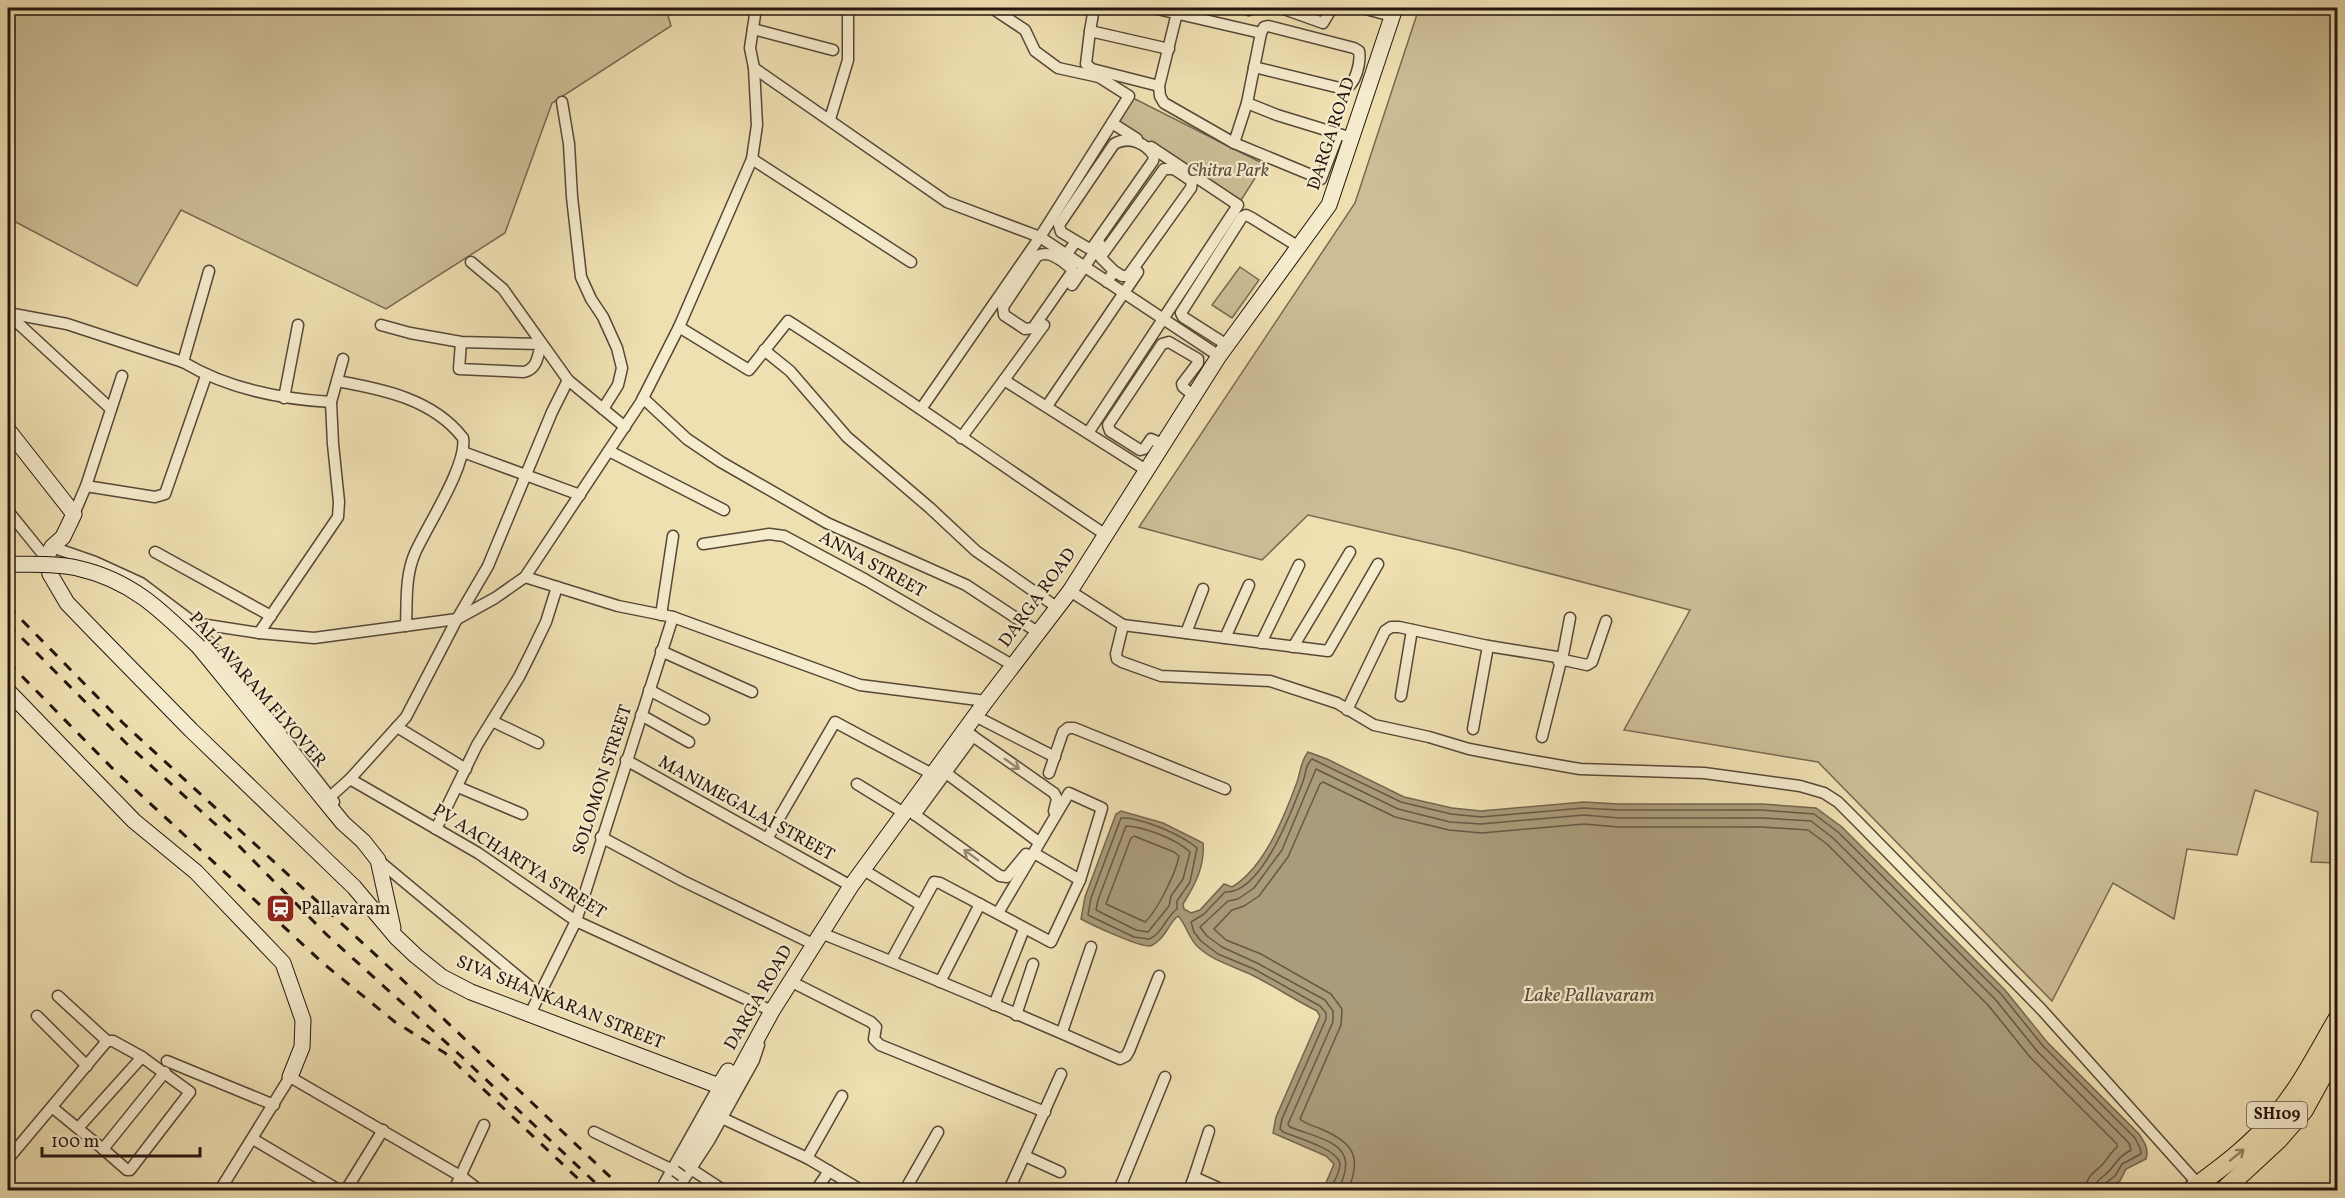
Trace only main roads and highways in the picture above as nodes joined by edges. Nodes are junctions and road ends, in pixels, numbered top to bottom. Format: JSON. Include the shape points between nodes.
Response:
{"nodes":[{"id":1,"x":2337,"y":1018,"type":"edge"},
{"id":2,"x":2337,"y":1048,"type":"edge"},
{"id":3,"x":2195,"y":1188,"type":"edge"},
{"id":4,"x":2224,"y":1191,"type":"edge"}],
"edges":[{"from":3,"to":1,"type":"main road","number":"SH109","one_way":true,"via":[[2242,1151],[2275,1117],[2295,1091]]},
{"from":2,"to":4,"type":"main road","number":"SH109","via":[[2304,1110]]}]}
